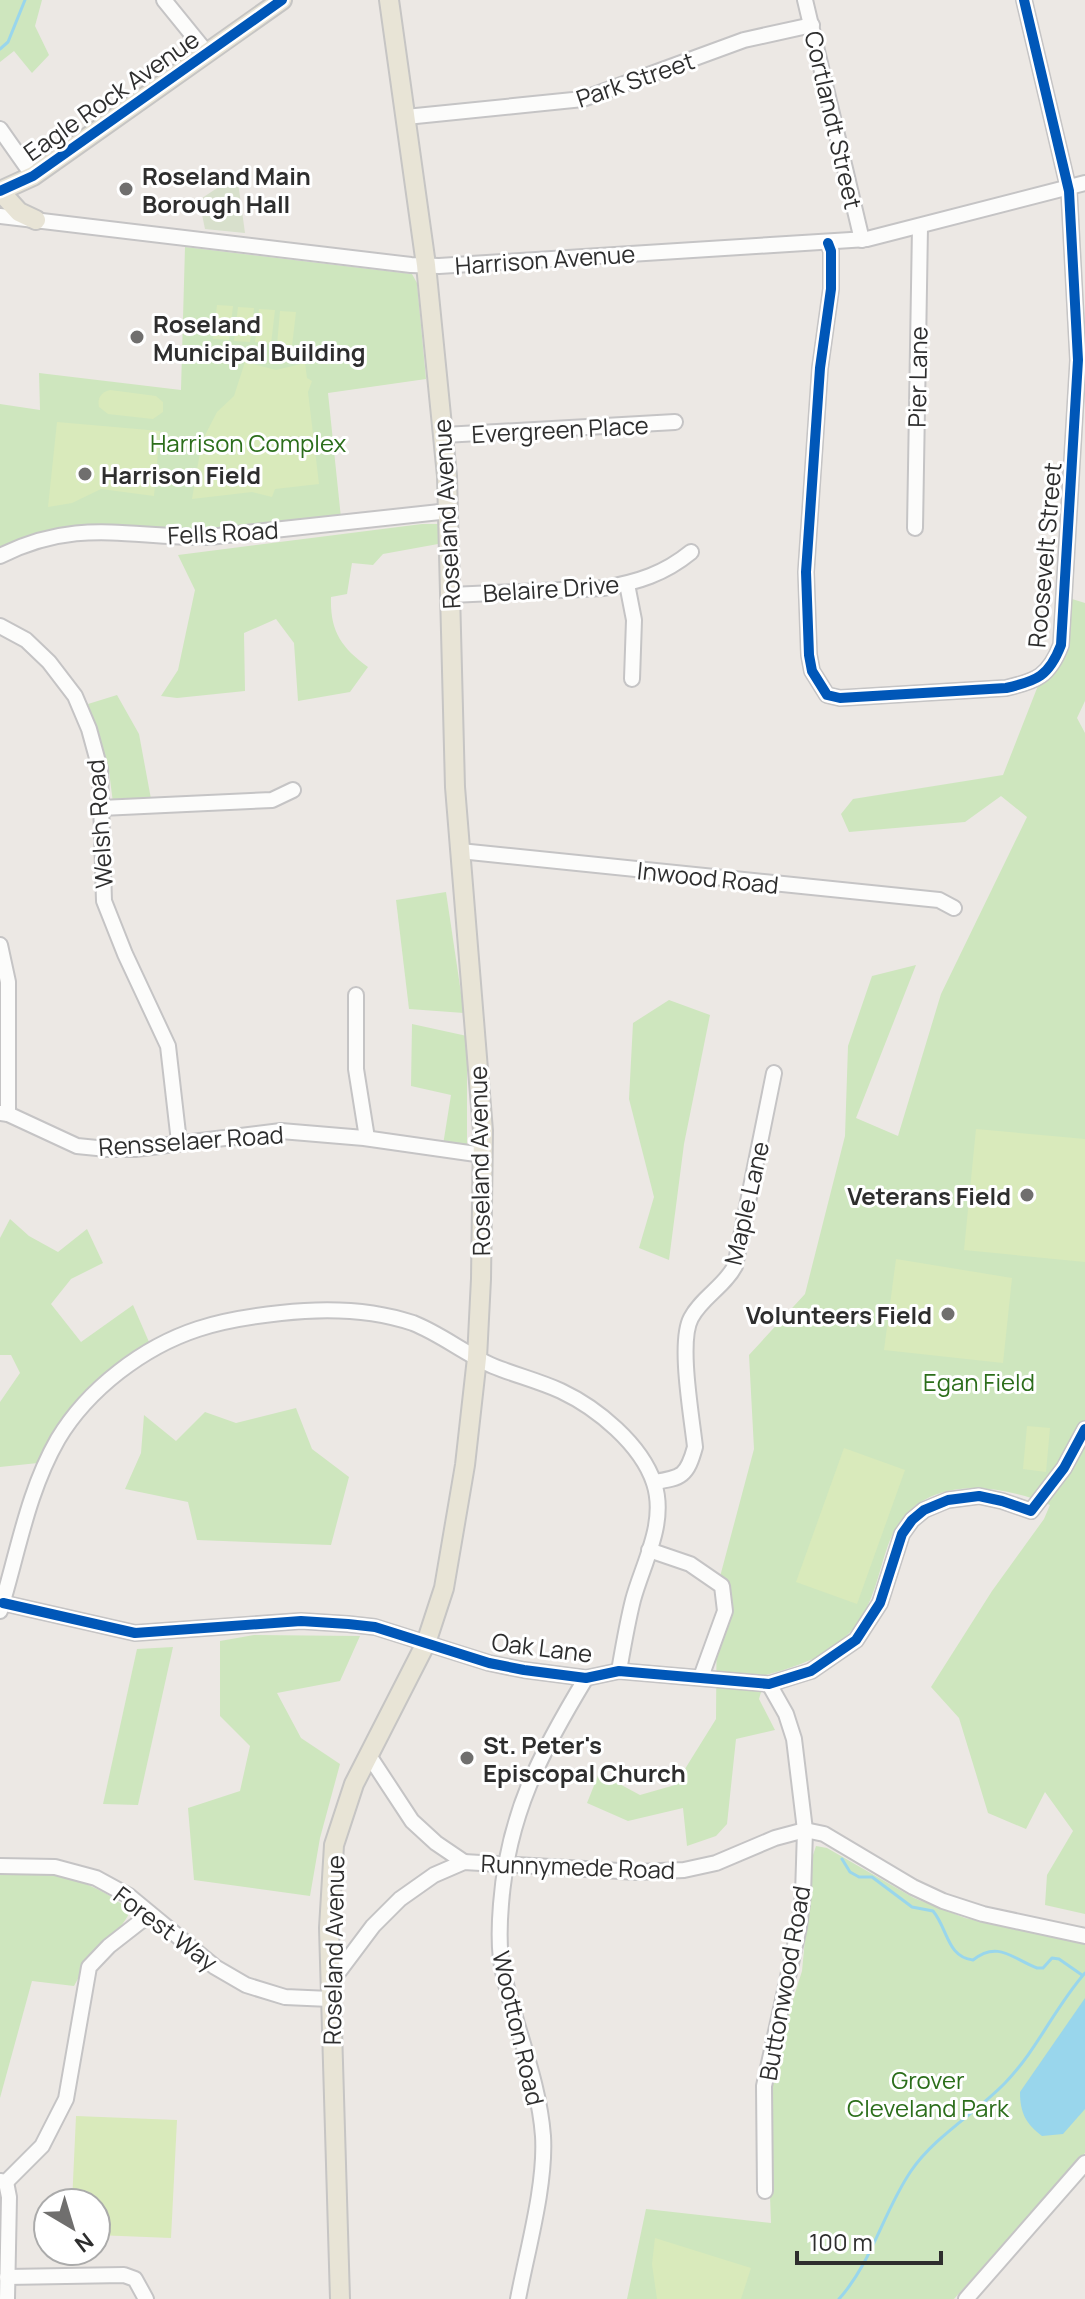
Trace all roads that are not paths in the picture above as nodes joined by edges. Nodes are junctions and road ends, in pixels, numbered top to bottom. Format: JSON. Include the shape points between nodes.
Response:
{"nodes":[{"id":1,"x":164,"y":0,"type":"edge"},
{"id":2,"x":282,"y":0,"type":"edge"},
{"id":3,"x":389,"y":0,"type":"edge"},
{"id":4,"x":805,"y":0,"type":"edge"},
{"id":5,"x":1024,"y":0,"type":"edge"},
{"id":6,"x":812,"y":25,"type":"junction"},
{"id":7,"x":207,"y":53,"type":"junction"},
{"id":8,"x":406,"y":117,"type":"junction"},
{"id":9,"x":0,"y":129,"type":"edge"},
{"id":10,"x":33,"y":176,"type":"junction"},
{"id":11,"x":1085,"y":183,"type":"edge"},
{"id":12,"x":1069,"y":187,"type":"junction"},
{"id":13,"x":0,"y":191,"type":"edge"},
{"id":14,"x":0,"y":216,"type":"edge"},
{"id":15,"x":36,"y":220,"type":"junction"},
{"id":16,"x":920,"y":227,"type":"junction"},
{"id":17,"x":862,"y":240,"type":"junction"},
{"id":18,"x":828,"y":243,"type":"junction"},
{"id":19,"x":426,"y":265,"type":"junction"},
{"id":20,"x":675,"y":422,"type":"dead end"},
{"id":21,"x":444,"y":435,"type":"junction"},
{"id":22,"x":449,"y":511,"type":"junction"},
{"id":23,"x":915,"y":528,"type":"dead end"},
{"id":24,"x":691,"y":552,"type":"dead end"},
{"id":25,"x":0,"y":556,"type":"edge"},
{"id":26,"x":627,"y":584,"type":"junction"},
{"id":27,"x":451,"y":595,"type":"junction"},
{"id":28,"x":0,"y":626,"type":"edge"},
{"id":29,"x":632,"y":679,"type":"dead end"},
{"id":30,"x":293,"y":790,"type":"dead end"},
{"id":31,"x":101,"y":808,"type":"junction"},
{"id":32,"x":460,"y":851,"type":"junction"},
{"id":33,"x":954,"y":908,"type":"dead end"},
{"id":34,"x":0,"y":945,"type":"edge"},
{"id":35,"x":356,"y":995,"type":"dead end"},
{"id":36,"x":774,"y":1073,"type":"dead end"},
{"id":37,"x":4,"y":1114,"type":"edge"},
{"id":38,"x":367,"y":1138,"type":"junction"},
{"id":39,"x":179,"y":1142,"type":"junction"},
{"id":40,"x":483,"y":1155,"type":"junction"},
{"id":41,"x":477,"y":1358,"type":"junction"},
{"id":42,"x":1085,"y":1429,"type":"edge"},
{"id":43,"x":654,"y":1482,"type":"junction"},
{"id":44,"x":649,"y":1550,"type":"junction"},
{"id":45,"x":1,"y":1607,"type":"edge"},
{"id":46,"x":426,"y":1643,"type":"junction"},
{"id":47,"x":619,"y":1671,"type":"junction"},
{"id":48,"x":701,"y":1677,"type":"junction"},
{"id":49,"x":586,"y":1678,"type":"junction"},
{"id":50,"x":769,"y":1684,"type":"junction"},
{"id":51,"x":368,"y":1754,"type":"junction"},
{"id":52,"x":805,"y":1830,"type":"junction"},
{"id":53,"x":464,"y":1862,"type":"junction"},
{"id":54,"x":506,"y":1864,"type":"junction"},
{"id":55,"x":0,"y":1866,"type":"edge"},
{"id":56,"x":150,"y":1914,"type":"junction"},
{"id":57,"x":1085,"y":1936,"type":"edge"},
{"id":58,"x":330,"y":1990,"type":"junction"},
{"id":59,"x":1085,"y":2163,"type":"edge"},
{"id":60,"x":1079,"y":2178,"type":"edge"},
{"id":61,"x":3,"y":2181,"type":"edge"},
{"id":62,"x":765,"y":2191,"type":"dead end"},
{"id":63,"x":7,"y":2277,"type":"junction"},
{"id":64,"x":7,"y":2299,"type":"edge"},
{"id":65,"x":146,"y":2299,"type":"edge"},
{"id":66,"x":340,"y":2299,"type":"edge"},
{"id":67,"x":518,"y":2299,"type":"edge"},
{"id":68,"x":966,"y":2299,"type":"edge"}],
"edges":[{"from":1,"to":7,"type":"street"},
{"from":2,"to":7,"type":"main road","name":"Eagle Rock Avenue"},
{"from":3,"to":8,"type":"main road","name":"Roseland Avenue"},
{"from":4,"to":6,"type":"street","name":"Cortlandt Street"},
{"from":5,"to":12,"type":"street","name":"Roosevelt Street"},
{"from":6,"to":8,"type":"street","name":"Park Street","via":[[744,40],[583,99]]},
{"from":6,"to":17,"type":"street","name":"Cortlandt Street"},
{"from":7,"to":10,"type":"main road","name":"Eagle Rock Avenue"},
{"from":8,"to":19,"type":"main road","name":"Roseland Avenue"},
{"from":9,"to":10,"type":"street"},
{"from":10,"to":13,"type":"main road","name":"Eagle Rock Avenue"},
{"from":11,"to":12,"type":"street","name":"Harrison Avenue"},
{"from":12,"to":16,"type":"street","name":"Harrison Avenue"},
{"from":12,"to":18,"type":"street","name":"Roosevelt Street","via":[[1078,360],[1061,645],[1042,677],[1018,686],[840,698],[827,695],[812,671],[806,572],[820,368],[831,289]]},
{"from":13,"to":15,"type":"main road","via":[[19,212]]},
{"from":14,"to":15,"type":"street","name":"Harrison Avenue"},
{"from":15,"to":19,"type":"street","name":"Harrison Avenue"},
{"from":16,"to":17,"type":"street","name":"Harrison Avenue"},
{"from":16,"to":23,"type":"street","name":"Pier Lane"},
{"from":17,"to":18,"type":"street","name":"Harrison Avenue"},
{"from":18,"to":19,"type":"street","name":"Harrison Avenue"},
{"from":19,"to":21,"type":"main road","name":"Roseland Avenue"},
{"from":20,"to":21,"type":"street","name":"Evergreen Place"},
{"from":21,"to":22,"type":"main road","name":"Roseland Avenue"},
{"from":22,"to":25,"type":"street","name":"Fells Road","via":[[209,537],[84,531],[56,534]]},
{"from":22,"to":27,"type":"main road","name":"Roseland Avenue"},
{"from":24,"to":26,"type":"street","name":"Belaire Drive","via":[[673,567]]},
{"from":26,"to":27,"type":"street","name":"Belaire Drive"},
{"from":26,"to":29,"type":"street","via":[[634,620]]},
{"from":27,"to":32,"type":"main road","name":"Roseland Avenue"},
{"from":28,"to":31,"type":"street","name":"Welsh Road","via":[[26,640],[75,696],[100,769]]},
{"from":30,"to":31,"type":"street","via":[[272,800]]},
{"from":31,"to":39,"type":"street","name":"Welsh Road","via":[[104,901],[168,1046]]},
{"from":32,"to":33,"type":"street","name":"Inwood Road","via":[[939,900]]},
{"from":32,"to":40,"type":"main road","name":"Roseland Avenue"},
{"from":34,"to":37,"type":"street","via":[[8,982]]},
{"from":35,"to":38,"type":"street","via":[[356,1069]]},
{"from":36,"to":43,"type":"street","name":"Maple Lane","via":[[735,1266],[689,1320],[685,1340],[695,1447],[691,1462],[677,1479]]},
{"from":37,"to":39,"type":"street","name":"Rensselaer Road","via":[[77,1146],[135,1149]]},
{"from":38,"to":39,"type":"street","name":"Rensselaer Road","via":[[281,1131]]},
{"from":38,"to":40,"type":"street","name":"Rensselaer Road"},
{"from":40,"to":41,"type":"main road","name":"Roseland Avenue"},
{"from":41,"to":43,"type":"street","via":[[582,1404],[630,1445]]},
{"from":41,"to":45,"type":"street","via":[[412,1323],[344,1310],[244,1318],[195,1329],[151,1351],[105,1384],[59,1438],[30,1501]]},
{"from":41,"to":46,"type":"main road","name":"Roseland Avenue","via":[[444,1588]]},
{"from":42,"to":50,"type":"street","name":"Oak Lane","via":[[1031,1511],[979,1496],[948,1500],[918,1515],[902,1534],[880,1603],[856,1640],[811,1671]]},
{"from":43,"to":44,"type":"street","via":[[656,1524]]},
{"from":44,"to":47,"type":"street"},
{"from":44,"to":48,"type":"street","via":[[690,1564],[722,1586],[725,1611]]},
{"from":45,"to":46,"type":"street","name":"Oak Lane","via":[[135,1633],[301,1621],[375,1627]]},
{"from":46,"to":49,"type":"street","name":"Oak Lane","via":[[489,1663]]},
{"from":46,"to":51,"type":"main road","name":"Roseland Avenue"},
{"from":47,"to":48,"type":"street","name":"Oak Lane"},
{"from":47,"to":49,"type":"street","name":"Oak Lane"},
{"from":48,"to":50,"type":"street","name":"Oak Lane"},
{"from":49,"to":54,"type":"street","name":"Wootton Road","via":[[526,1789]]},
{"from":50,"to":52,"type":"street","name":"Buttonwood Road","via":[[794,1739]]},
{"from":51,"to":53,"type":"street","via":[[412,1821]]},
{"from":51,"to":58,"type":"main road","name":"Roseland Avenue","via":[[334,1845]]},
{"from":52,"to":54,"type":"street","name":"Runnymede Road","via":[[684,1870]]},
{"from":52,"to":57,"type":"street","via":[[824,1834],[943,1901]]},
{"from":52,"to":62,"type":"street","name":"Buttonwood Road","via":[[799,1927],[764,2086]]},
{"from":53,"to":54,"type":"street","name":"Runnymede Road"},
{"from":53,"to":58,"type":"street","name":"Runnymede Road","via":[[400,1899],[373,1926]]},
{"from":54,"to":67,"type":"street","name":"Wootton Road","via":[[500,1917],[503,1974],[543,2138]]},
{"from":55,"to":56,"type":"street","name":"Forest Way","via":[[40,1865],[82,1873],[113,1887]]},
{"from":56,"to":58,"type":"street","name":"Forest Way","via":[[246,1985],[285,1997]]},
{"from":56,"to":61,"type":"street","via":[[89,1967],[66,2099],[42,2146]]},
{"from":58,"to":66,"type":"main road","name":"Roseland Avenue"},
{"from":59,"to":60,"type":"street"},
{"from":60,"to":68,"type":"street"},
{"from":61,"to":63,"type":"street","via":[[9,2197]]},
{"from":63,"to":64,"type":"street"},
{"from":63,"to":65,"type":"street","via":[[124,2275],[135,2279]]}]}
